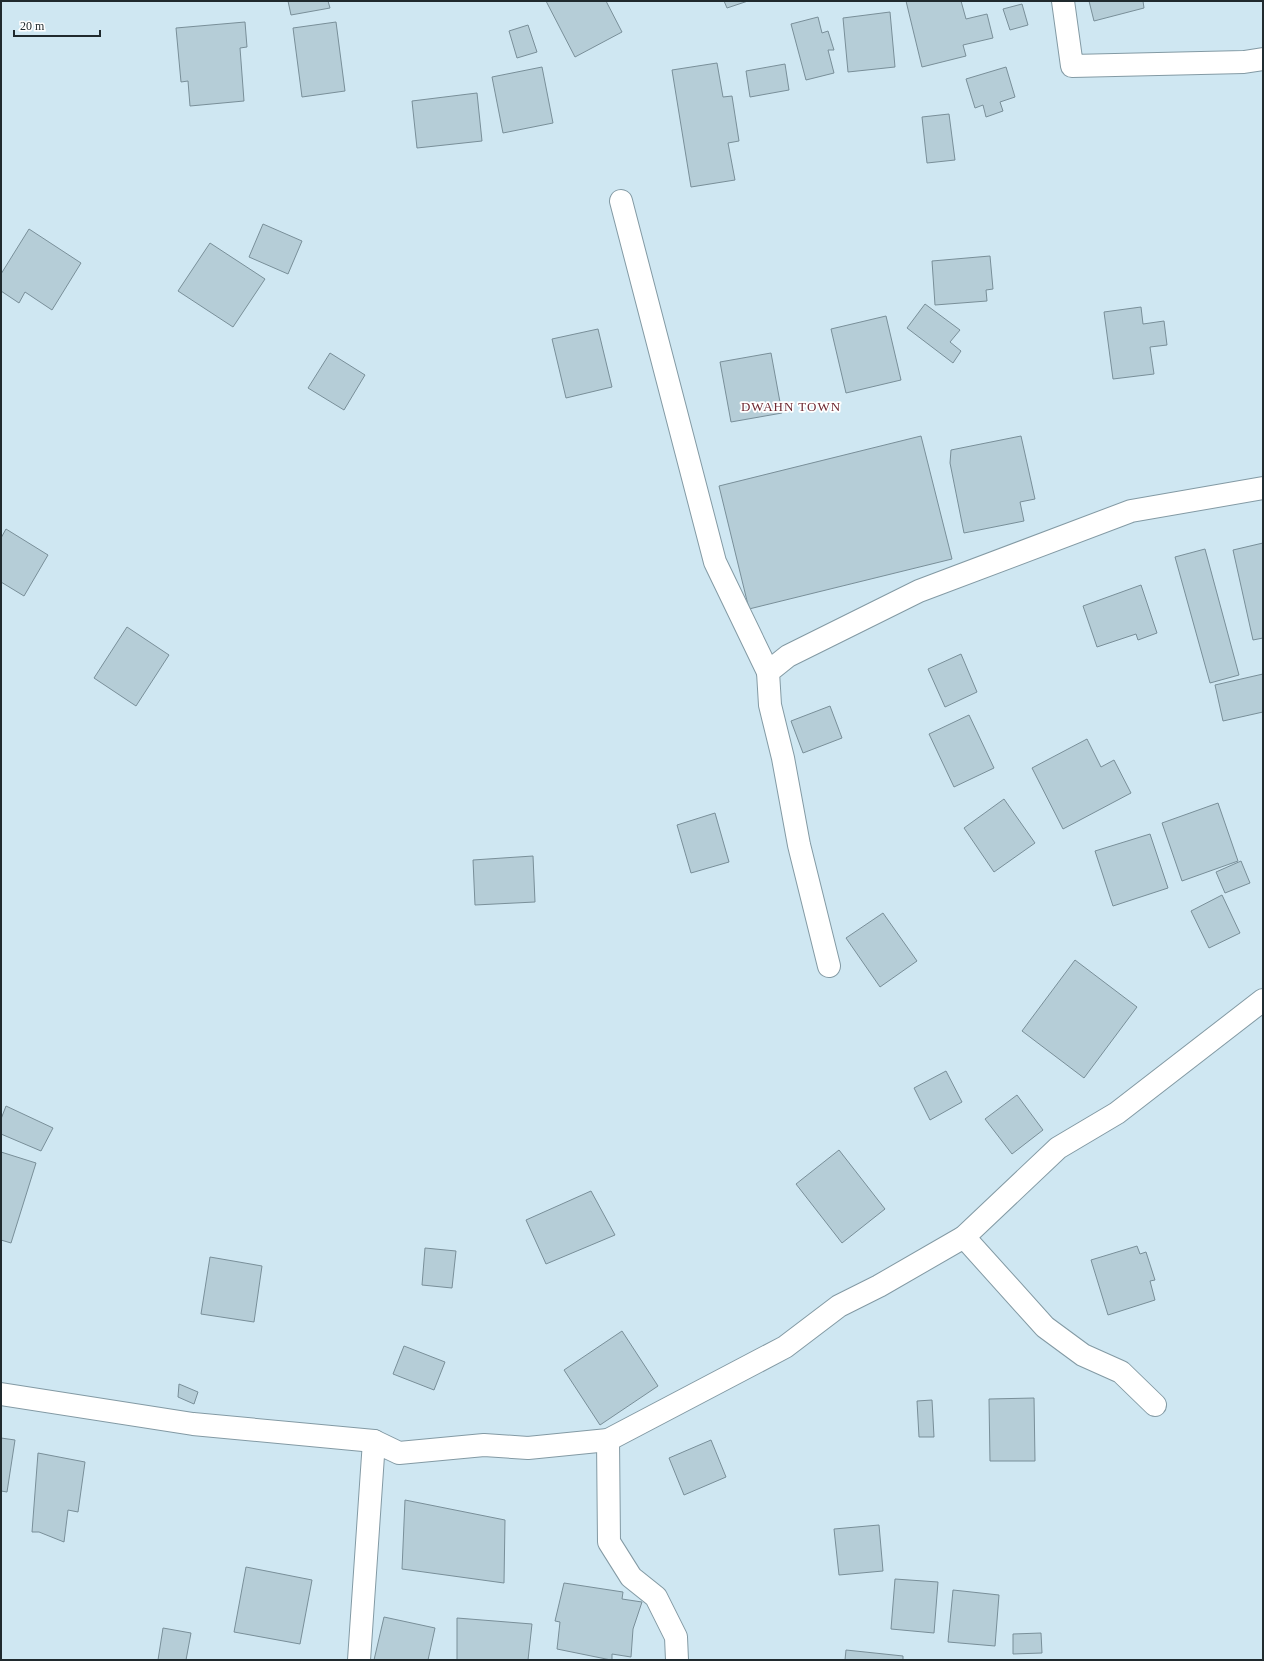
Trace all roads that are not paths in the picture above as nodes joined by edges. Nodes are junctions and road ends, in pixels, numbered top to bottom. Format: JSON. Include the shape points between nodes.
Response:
{"nodes":[{"id":1,"x":1063,"y":1,"type":"edge"},
{"id":2,"x":1263,"y":59,"type":"edge"},
{"id":3,"x":621,"y":201,"type":"dead end"},
{"id":4,"x":1263,"y":488,"type":"edge"},
{"id":5,"x":768,"y":672,"type":"junction"},
{"id":6,"x":829,"y":966,"type":"dead end"},
{"id":7,"x":1263,"y":1000,"type":"edge"},
{"id":8,"x":964,"y":1237,"type":"junction"},
{"id":9,"x":1,"y":1394,"type":"edge"},
{"id":10,"x":1155,"y":1405,"type":"dead end"},
{"id":11,"x":608,"y":1440,"type":"junction"},
{"id":12,"x":374,"y":1442,"type":"junction"},
{"id":13,"x":359,"y":1660,"type":"edge"},
{"id":14,"x":677,"y":1660,"type":"edge"}],
"edges":[{"from":1,"to":2,"type":"street","via":[[1072,66],[1244,62]]},
{"from":3,"to":5,"type":"street","via":[[716,562]]},
{"from":4,"to":5,"type":"street","via":[[1131,511],[919,591],[788,656]]},
{"from":5,"to":6,"type":"street","via":[[770,705],[799,845]]},
{"from":7,"to":8,"type":"street","via":[[1118,1113],[1058,1148]]},
{"from":8,"to":10,"type":"street","via":[[1045,1327],[1083,1355],[1121,1372]]},
{"from":8,"to":11,"type":"street","via":[[839,1306],[785,1347]]},
{"from":9,"to":12,"type":"street","via":[[193,1424]]},
{"from":11,"to":12,"type":"street","via":[[528,1448],[484,1445],[399,1453]]},
{"from":11,"to":14,"type":"street","via":[[609,1542],[631,1577],[656,1597],[676,1637]]},
{"from":12,"to":13,"type":"street"}]}
